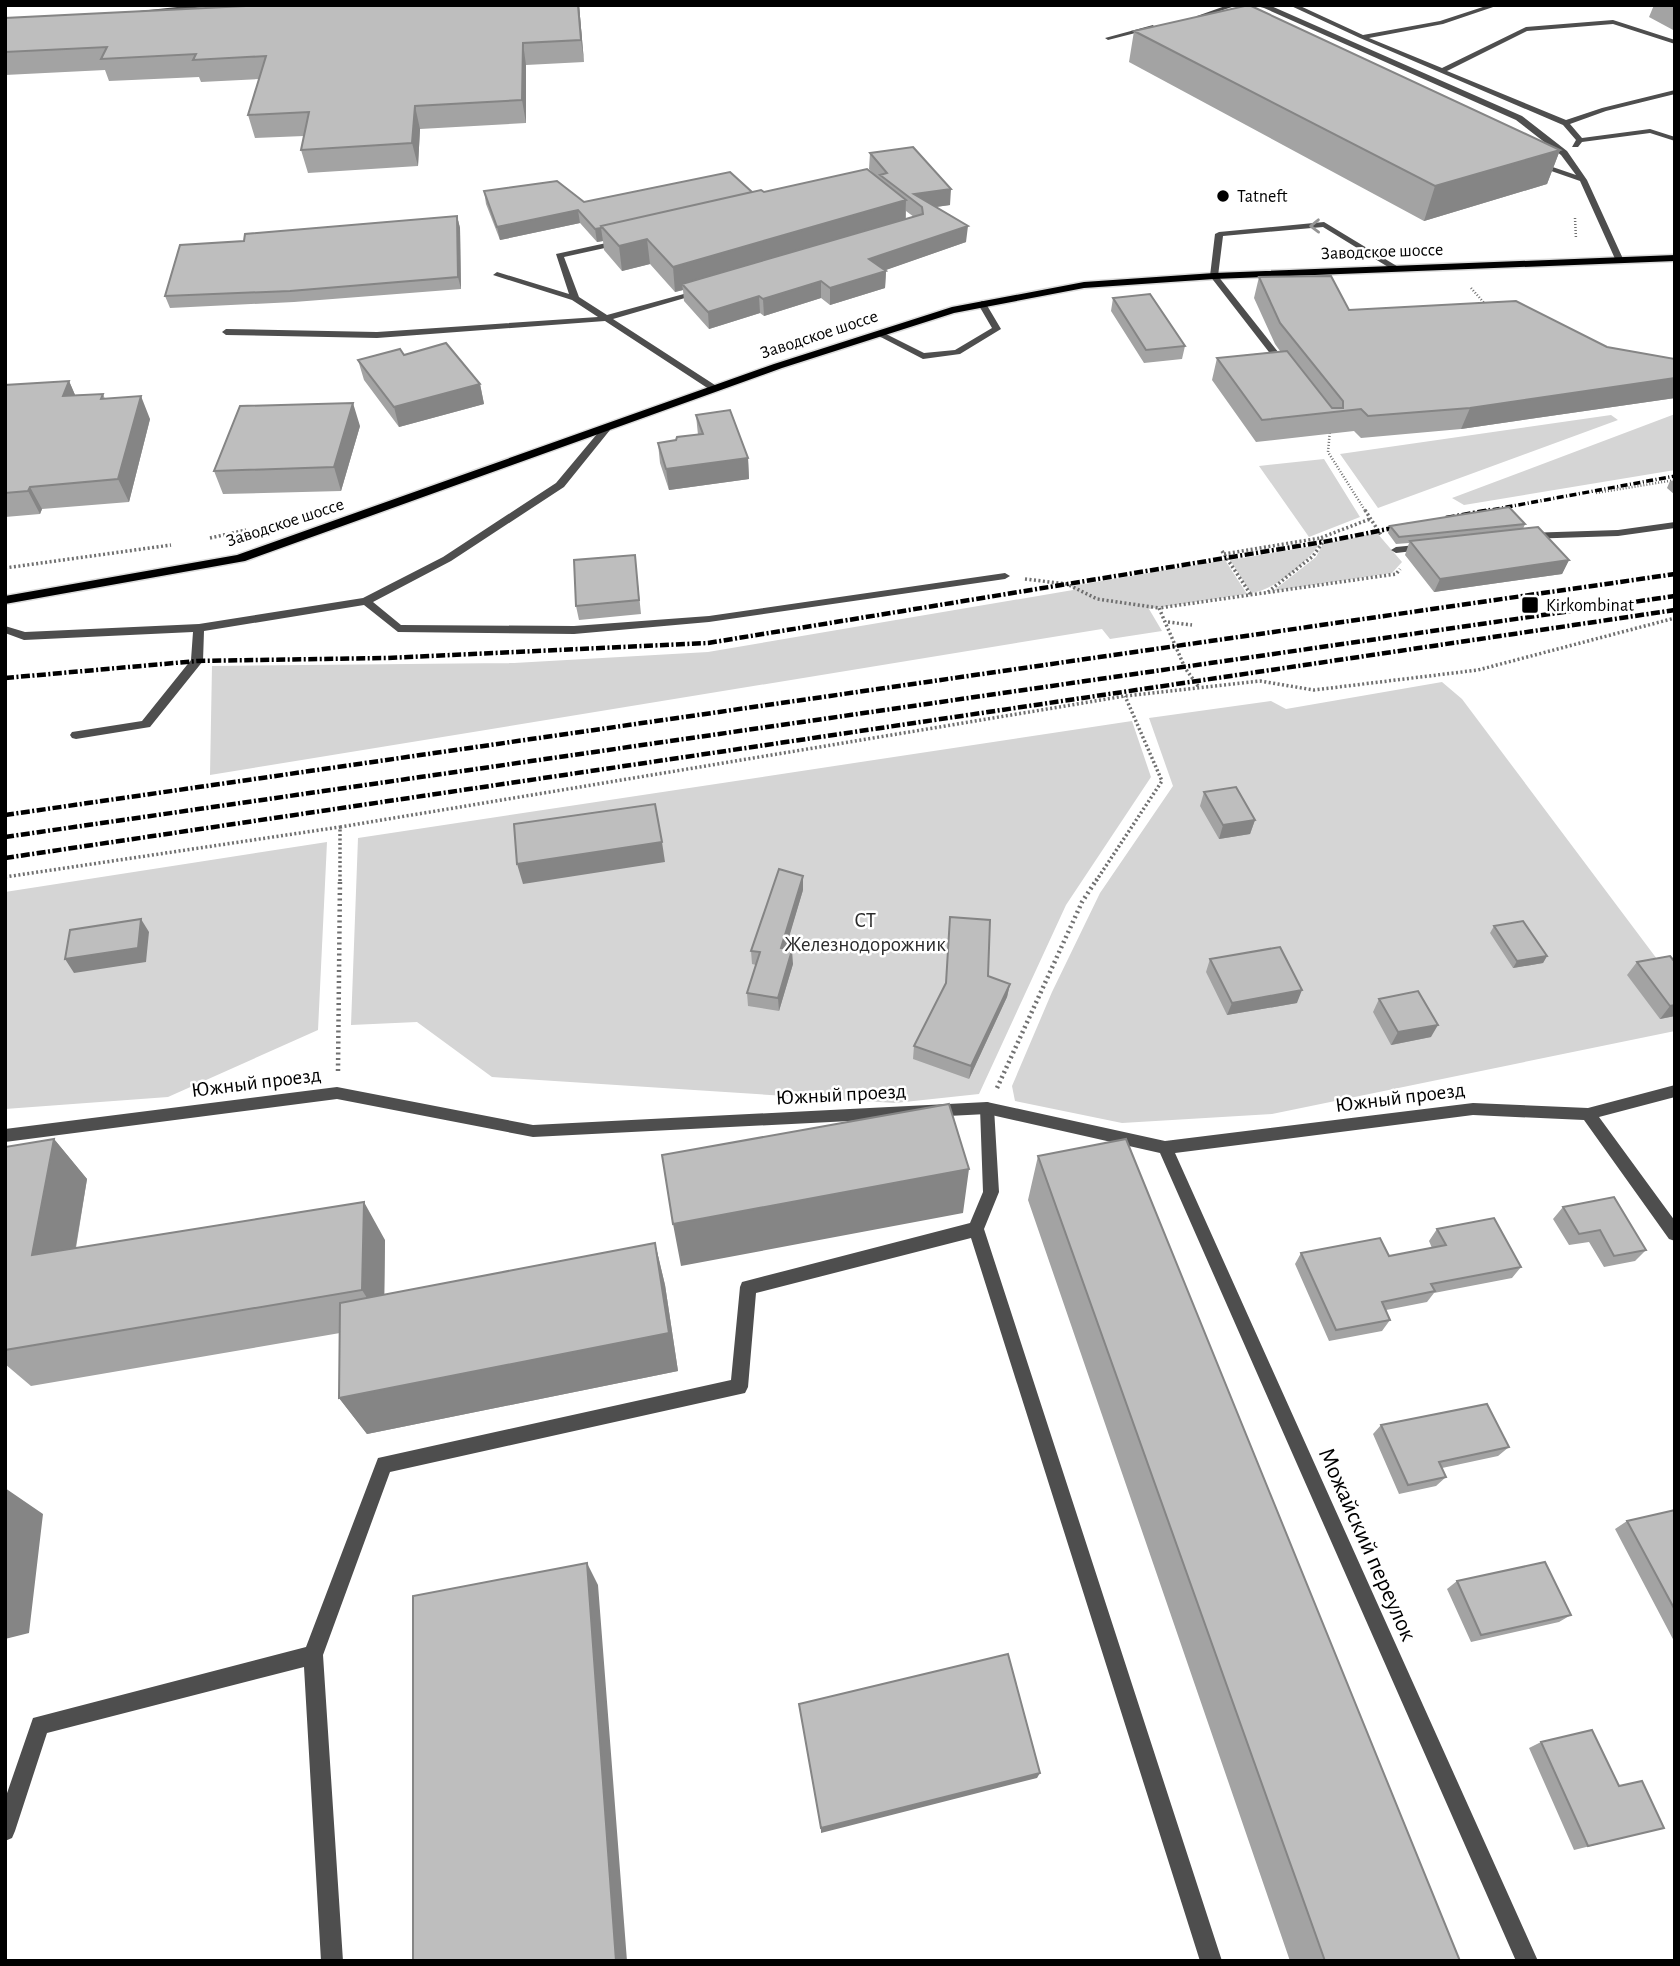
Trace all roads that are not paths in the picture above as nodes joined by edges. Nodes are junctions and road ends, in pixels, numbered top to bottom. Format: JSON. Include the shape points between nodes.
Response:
{"nodes":[{"id":1,"x":223,"y":5,"type":"edge"},
{"id":2,"x":1235,"y":5,"type":"edge"},
{"id":3,"x":1256,"y":5,"type":"edge"},
{"id":4,"x":1292,"y":5,"type":"edge"},
{"id":5,"x":1496,"y":5,"type":"edge"},
{"id":6,"x":1476,"y":9,"type":"edge"},
{"id":7,"x":1221,"y":11,"type":"junction"},
{"id":8,"x":128,"y":12,"type":"edge"},
{"id":9,"x":1234,"y":16,"type":"edge"},
{"id":10,"x":1196,"y":17,"type":"edge"},
{"id":11,"x":1158,"y":26,"type":"edge"},
{"id":12,"x":1362,"y":37,"type":"junction"},
{"id":13,"x":1108,"y":38,"type":"dead end"},
{"id":14,"x":1675,"y":42,"type":"edge"},
{"id":15,"x":1443,"y":70,"type":"junction"},
{"id":16,"x":1674,"y":92,"type":"edge"},
{"id":17,"x":1566,"y":123,"type":"junction"},
{"id":18,"x":1675,"y":139,"type":"edge"},
{"id":19,"x":1580,"y":140,"type":"junction"},
{"id":20,"x":1564,"y":153,"type":"junction"},
{"id":21,"x":1530,"y":162,"type":"edge"},
{"id":22,"x":1583,"y":180,"type":"junction"},
{"id":23,"x":625,"y":241,"type":"edge"},
{"id":24,"x":1675,"y":258,"type":"edge"},
{"id":25,"x":1620,"y":261,"type":"junction"},
{"id":26,"x":1396,"y":268,"type":"junction"},
{"id":27,"x":497,"y":275,"type":"dead end"},
{"id":28,"x":1214,"y":276,"type":"junction"},
{"id":29,"x":708,"y":288,"type":"edge"},
{"id":30,"x":575,"y":298,"type":"junction"},
{"id":31,"x":982,"y":304,"type":"junction"},
{"id":32,"x":603,"y":319,"type":"junction"},
{"id":33,"x":226,"y":332,"type":"dead end"},
{"id":34,"x":877,"y":333,"type":"junction"},
{"id":35,"x":1289,"y":372,"type":"edge"},
{"id":36,"x":715,"y":389,"type":"junction"},
{"id":37,"x":605,"y":430,"type":"junction"},
{"id":38,"x":1675,"y":525,"type":"edge"},
{"id":39,"x":1517,"y":537,"type":"edge"},
{"id":40,"x":1436,"y":546,"type":"edge"},
{"id":41,"x":1396,"y":550,"type":"dead end"},
{"id":42,"x":1005,"y":576,"type":"road end"},
{"id":43,"x":5,"y":600,"type":"edge"},
{"id":44,"x":366,"y":601,"type":"junction"},
{"id":45,"x":199,"y":628,"type":"junction"},
{"id":46,"x":5,"y":629,"type":"edge"},
{"id":47,"x":76,"y":735,"type":"dead end"},
{"id":48,"x":1675,"y":1091,"type":"edge"},
{"id":49,"x":987,"y":1108,"type":"junction"},
{"id":50,"x":1588,"y":1114,"type":"junction"},
{"id":51,"x":5,"y":1136,"type":"edge"},
{"id":52,"x":1165,"y":1148,"type":"junction"},
{"id":53,"x":976,"y":1229,"type":"junction"},
{"id":54,"x":1675,"y":1234,"type":"edge"},
{"id":55,"x":313,"y":1655,"type":"junction"},
{"id":56,"x":5,"y":1830,"type":"edge"},
{"id":57,"x":332,"y":1961,"type":"edge"},
{"id":58,"x":1211,"y":1961,"type":"edge"},
{"id":59,"x":1527,"y":1961,"type":"edge"}],
"edges":[{"from":1,"to":8,"type":"street"},
{"from":2,"to":7,"type":"street"},
{"from":3,"to":20,"type":"street","via":[[1519,118]]},
{"from":4,"to":12,"type":"street"},
{"from":5,"to":6,"type":"street"},
{"from":6,"to":12,"type":"street","via":[[1441,23]]},
{"from":7,"to":9,"type":"street"},
{"from":7,"to":10,"type":"street"},
{"from":11,"to":13,"type":"street"},
{"from":12,"to":15,"type":"street"},
{"from":14,"to":15,"type":"street","via":[[1613,22],[1526,29]]},
{"from":15,"to":17,"type":"street"},
{"from":16,"to":17,"type":"street"},
{"from":17,"to":19,"type":"street"},
{"from":18,"to":19,"type":"street","via":[[1650,131]]},
{"from":19,"to":20,"type":"street"},
{"from":20,"to":22,"type":"street"},
{"from":21,"to":22,"type":"street"},
{"from":22,"to":25,"type":"street"},
{"from":23,"to":30,"type":"street","via":[[559,256]]},
{"from":24,"to":25,"type":"main road","name":"Заводское шоссе"},
{"from":25,"to":26,"type":"main road","name":"Заводское шоссе"},
{"from":26,"to":28,"type":"main road","name":"Заводское шоссе"},
{"from":26,"to":28,"type":"street","one_way":true,"via":[[1324,225],[1219,234]]},
{"from":27,"to":30,"type":"street"},
{"from":28,"to":31,"type":"main road","name":"Заводское шоссе","via":[[1084,285]]},
{"from":28,"to":35,"type":"street"},
{"from":29,"to":32,"type":"street"},
{"from":30,"to":32,"type":"street"},
{"from":31,"to":34,"type":"main road","name":"Заводское шоссе"},
{"from":31,"to":34,"type":"street","via":[[1001,333],[957,352],[923,356]]},
{"from":32,"to":33,"type":"street","via":[[377,335]]},
{"from":32,"to":36,"type":"street"},
{"from":34,"to":36,"type":"main road","name":"Заводское шоссе"},
{"from":36,"to":37,"type":"main road","name":"Заводское шоссе"},
{"from":37,"to":43,"type":"main road","name":"Заводское шоссе","via":[[240,558]]},
{"from":37,"to":44,"type":"street","via":[[560,485],[447,559]]},
{"from":38,"to":39,"type":"street","via":[[1618,533]]},
{"from":40,"to":41,"type":"street"},
{"from":42,"to":44,"type":"street","via":[[709,620],[574,629],[398,628]]},
{"from":44,"to":45,"type":"street"},
{"from":45,"to":46,"type":"street","via":[[23,636]]},
{"from":45,"to":47,"type":"street","via":[[197,661],[145,724]]},
{"from":48,"to":50,"type":"street","name":"Южный проезд"},
{"from":49,"to":51,"type":"street","name":"Южный проезд","via":[[533,1131],[337,1093]]},
{"from":49,"to":52,"type":"street","name":"Южный проезд"},
{"from":49,"to":53,"type":"street","via":[[991,1192]]},
{"from":50,"to":52,"type":"street","name":"Южный проезд","via":[[1474,1109]]},
{"from":50,"to":54,"type":"street"},
{"from":52,"to":59,"type":"street","name":"Можайский переулок"},
{"from":53,"to":55,"type":"street","via":[[748,1287],[739,1387],[384,1464]]},
{"from":53,"to":58,"type":"street"},
{"from":55,"to":56,"type":"street","via":[[40,1725]]},
{"from":55,"to":57,"type":"street"}]}
